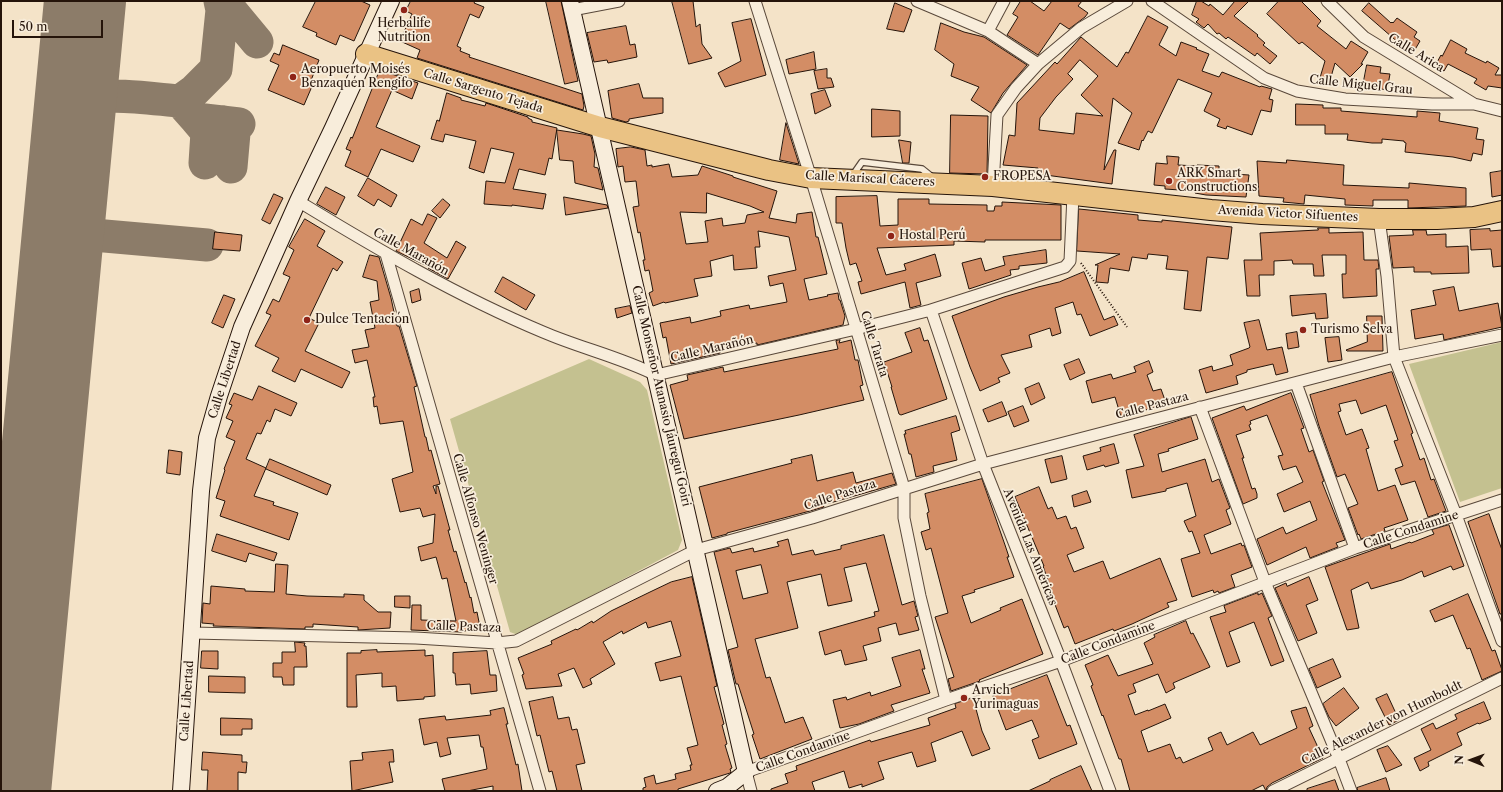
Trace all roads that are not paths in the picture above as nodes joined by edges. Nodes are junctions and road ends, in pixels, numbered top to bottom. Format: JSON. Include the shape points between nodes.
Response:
{"nodes":[{"id":1,"x":391,"y":1,"type":"edge"},
{"id":2,"x":618,"y":1,"type":"edge"},
{"id":3,"x":755,"y":1,"type":"edge"},
{"id":4,"x":917,"y":1,"type":"edge"},
{"id":5,"x":1004,"y":1,"type":"edge"},
{"id":6,"x":1127,"y":1,"type":"edge"},
{"id":7,"x":1152,"y":1,"type":"edge"},
{"id":8,"x":1327,"y":1,"type":"edge"},
{"id":9,"x":571,"y":6,"type":"edge"},
{"id":10,"x":988,"y":30,"type":"junction"},
{"id":11,"x":366,"y":54,"type":"junction"},
{"id":12,"x":1038,"y":64,"type":"junction"},
{"id":13,"x":1474,"y":104,"type":"junction"},
{"id":14,"x":1502,"y":111,"type":"edge"},
{"id":15,"x":600,"y":127,"type":"junction"},
{"id":16,"x":812,"y":178,"type":"junction"},
{"id":17,"x":993,"y":186,"type":"junction"},
{"id":18,"x":1073,"y":195,"type":"junction"},
{"id":19,"x":298,"y":201,"type":"junction"},
{"id":20,"x":1502,"y":211,"type":"edge"},
{"id":21,"x":1378,"y":219,"type":"junction"},
{"id":22,"x":386,"y":254,"type":"junction"},
{"id":23,"x":931,"y":310,"type":"junction"},
{"id":24,"x":856,"y":329,"type":"junction"},
{"id":25,"x":1502,"y":335,"type":"edge"},
{"id":26,"x":1394,"y":357,"type":"junction"},
{"id":27,"x":656,"y":375,"type":"junction"},
{"id":28,"x":1296,"y":383,"type":"junction"},
{"id":29,"x":1200,"y":407,"type":"junction"},
{"id":30,"x":983,"y":464,"type":"junction"},
{"id":31,"x":904,"y":488,"type":"junction"},
{"id":32,"x":1502,"y":500,"type":"edge"},
{"id":33,"x":1456,"y":515,"type":"junction"},
{"id":34,"x":1355,"y":548,"type":"junction"},
{"id":35,"x":696,"y":550,"type":"junction"},
{"id":36,"x":1265,"y":582,"type":"junction"},
{"id":37,"x":192,"y":633,"type":"junction"},
{"id":38,"x":1502,"y":641,"type":"edge"},
{"id":39,"x":497,"y":643,"type":"junction"},
{"id":40,"x":1061,"y":661,"type":"junction"},
{"id":41,"x":1502,"y":678,"type":"edge"},
{"id":42,"x":946,"y":700,"type":"junction"},
{"id":43,"x":1339,"y":759,"type":"junction"},
{"id":44,"x":746,"y":772,"type":"junction"},
{"id":45,"x":181,"y":791,"type":"edge"},
{"id":46,"x":540,"y":791,"type":"edge"},
{"id":47,"x":717,"y":791,"type":"edge"},
{"id":48,"x":751,"y":791,"type":"edge"},
{"id":49,"x":1110,"y":791,"type":"edge"},
{"id":50,"x":1273,"y":791,"type":"edge"},
{"id":51,"x":1350,"y":791,"type":"edge"}],
"edges":[{"from":1,"to":11,"type":"street","name":"Calle Libertad"},
{"from":2,"to":9,"type":"street"},
{"from":3,"to":16,"type":"street","name":"Calle Tarata"},
{"from":4,"to":10,"type":"street"},
{"from":5,"to":10,"type":"street"},
{"from":6,"to":12,"type":"street","via":[[1081,28]]},
{"from":7,"to":13,"type":"street","name":"Calle Miguel Grau","via":[[1264,78],[1297,91],[1345,98]]},
{"from":8,"to":13,"type":"street","name":"Calle Arica","via":[[1364,37]]},
{"from":9,"to":15,"type":"street","name":"Calle Monseñor Atanasio Jáuregui Goiri"},
{"from":10,"to":12,"type":"street"},
{"from":11,"to":15,"type":"highway","name":"Calle Sargento Tejada"},
{"from":11,"to":19,"type":"street","name":"Calle Libertad"},
{"from":12,"to":17,"type":"street","via":[[1016,88],[998,115]]},
{"from":13,"to":14,"type":"street","name":"Calle Arica"},
{"from":15,"to":16,"type":"highway","name":"Calle Mariscal Cáceres","via":[[769,170]]},
{"from":15,"to":27,"type":"street","name":"Calle Monseñor Atanasio Jáuregui Goiri"},
{"from":16,"to":17,"type":"highway","name":"Calle Mariscal Cáceres"},
{"from":16,"to":24,"type":"street","name":"Calle Tarata"},
{"from":17,"to":18,"type":"highway","name":"Calle Mariscal Cáceres"},
{"from":18,"to":21,"type":"highway","name":"Avenida Victor Sifuentes","via":[[1218,211]]},
{"from":18,"to":23,"type":"street","name":"Calle Marañón","via":[[1070,261],[1065,267]]},
{"from":19,"to":22,"type":"street","name":"Calle Marañón"},
{"from":19,"to":37,"type":"street","name":"Calle Libertad","via":[[242,327],[207,438]]},
{"from":20,"to":21,"type":"highway","name":"Avenida Victor Sifuentes","via":[[1474,217]]},
{"from":21,"to":26,"type":"street","via":[[1387,276]]},
{"from":22,"to":27,"type":"street","name":"Calle Marañón","via":[[456,291],[544,332]]},
{"from":22,"to":39,"type":"street","name":"Calle Alfonso Weninger"},
{"from":23,"to":24,"type":"street","name":"Calle Marañón"},
{"from":23,"to":30,"type":"street","name":"Avenida Las Américas"},
{"from":24,"to":27,"type":"street","name":"Calle Marañón"},
{"from":24,"to":31,"type":"street","name":"Calle Tarata"},
{"from":25,"to":26,"type":"street","name":"Calle Pastaza"},
{"from":26,"to":28,"type":"street","name":"Calle Pastaza"},
{"from":26,"to":33,"type":"street"},
{"from":27,"to":35,"type":"street","name":"Calle Monseñor Atanasio Jáuregui Goiri"},
{"from":28,"to":29,"type":"street","name":"Calle Pastaza"},
{"from":28,"to":34,"type":"street"},
{"from":29,"to":30,"type":"street","name":"Calle Pastaza"},
{"from":29,"to":36,"type":"street"},
{"from":30,"to":31,"type":"street","name":"Calle Pastaza"},
{"from":30,"to":40,"type":"street","name":"Avenida Las Américas"},
{"from":31,"to":35,"type":"street","name":"Calle Pastaza","via":[[812,518]]},
{"from":31,"to":42,"type":"street","name":"Calle Tarata","via":[[904,518]]},
{"from":32,"to":33,"type":"street","name":"Calle Condamine"},
{"from":33,"to":34,"type":"street","name":"Calle Condamine"},
{"from":33,"to":38,"type":"street"},
{"from":34,"to":36,"type":"street","name":"Calle Condamine"},
{"from":35,"to":39,"type":"street","name":"Calle Pastaza","via":[[516,640]]},
{"from":35,"to":44,"type":"street","name":"Calle Monseñor Atanasio Jáuregui Goiri"},
{"from":36,"to":40,"type":"street","name":"Calle Condamine"},
{"from":36,"to":43,"type":"street"},
{"from":37,"to":39,"type":"street","name":"Calle Pastaza","via":[[416,638]]},
{"from":37,"to":45,"type":"street","name":"Calle Libertad"},
{"from":39,"to":46,"type":"street","name":"Calle Alfonso Weninger"},
{"from":40,"to":42,"type":"street","name":"Calle Condamine"},
{"from":40,"to":49,"type":"street","name":"Avenida Las Américas"},
{"from":41,"to":43,"type":"street","name":"Calle Alexander von Humboldt"},
{"from":42,"to":44,"type":"street","name":"Calle Condamine"},
{"from":43,"to":50,"type":"street","name":"Calle Alexander von Humboldt"},
{"from":43,"to":51,"type":"street"},
{"from":44,"to":47,"type":"street","name":"Calle Condamine","via":[[726,788]]},
{"from":44,"to":48,"type":"street","name":"Calle Monseñor Atanasio Jáuregui Goiri"}]}
